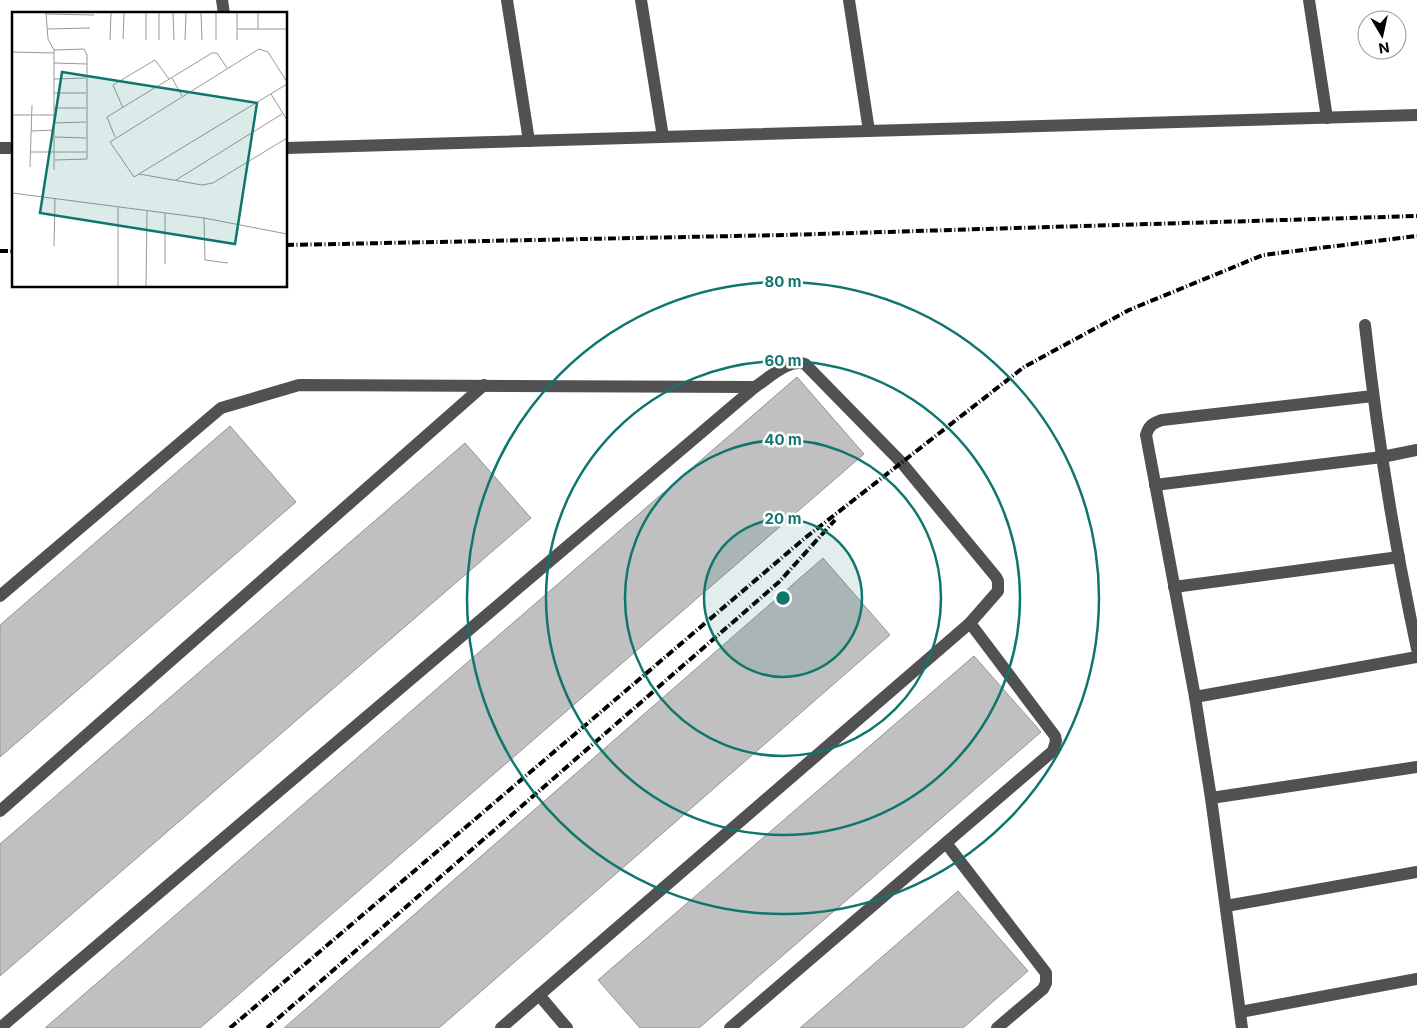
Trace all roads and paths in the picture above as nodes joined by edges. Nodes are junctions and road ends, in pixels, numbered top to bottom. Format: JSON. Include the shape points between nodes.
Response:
{"nodes":[{"id":1,"x":507,"y":0,"type":"edge"},
{"id":2,"x":641,"y":0,"type":"edge"},
{"id":3,"x":849,"y":0,"type":"edge"},
{"id":4,"x":1310,"y":0,"type":"edge"},
{"id":5,"x":1417,"y":115,"type":"edge"},
{"id":6,"x":1327,"y":118,"type":"junction"},
{"id":7,"x":869,"y":131,"type":"junction"},
{"id":8,"x":663,"y":137,"type":"junction"},
{"id":9,"x":529,"y":141,"type":"junction"},
{"id":10,"x":288,"y":148,"type":"edge"},
{"id":11,"x":1365,"y":325,"type":"dead end"},
{"id":12,"x":484,"y":385,"type":"junction"},
{"id":13,"x":755,"y":387,"type":"junction"},
{"id":14,"x":1373,"y":396,"type":"junction"},
{"id":15,"x":1417,"y":450,"type":"edge"},
{"id":16,"x":1382,"y":456,"type":"junction"},
{"id":17,"x":1155,"y":485,"type":"junction"},
{"id":18,"x":1399,"y":557,"type":"junction"},
{"id":19,"x":1174,"y":587,"type":"junction"},
{"id":20,"x":0,"y":596,"type":"edge"},
{"id":21,"x":1412,"y":605,"type":"edge"},
{"id":22,"x":970,"y":623,"type":"junction"},
{"id":23,"x":1417,"y":649,"type":"edge"},
{"id":24,"x":1417,"y":656,"type":"edge"},
{"id":25,"x":1195,"y":697,"type":"junction"},
{"id":26,"x":1417,"y":767,"type":"edge"},
{"id":27,"x":1211,"y":798,"type":"junction"},
{"id":28,"x":0,"y":811,"type":"edge"},
{"id":29,"x":946,"y":843,"type":"junction"},
{"id":30,"x":1417,"y":872,"type":"edge"},
{"id":31,"x":1226,"y":906,"type":"junction"},
{"id":32,"x":1417,"y":979,"type":"edge"},
{"id":33,"x":539,"y":995,"type":"junction"},
{"id":34,"x":1240,"y":1012,"type":"junction"},
{"id":35,"x":0,"y":1028,"type":"edge"},
{"id":36,"x":501,"y":1028,"type":"edge"},
{"id":37,"x":567,"y":1028,"type":"edge"},
{"id":38,"x":730,"y":1028,"type":"edge"},
{"id":39,"x":997,"y":1028,"type":"edge"},
{"id":40,"x":1242,"y":1028,"type":"edge"}],
"edges":[{"from":1,"to":9,"type":"street"},
{"from":2,"to":8,"type":"street"},
{"from":3,"to":7,"type":"street"},
{"from":4,"to":6,"type":"street"},
{"from":5,"to":6,"type":"street"},
{"from":6,"to":7,"type":"street"},
{"from":7,"to":8,"type":"street"},
{"from":8,"to":9,"type":"street"},
{"from":9,"to":10,"type":"street"},
{"from":11,"to":14,"type":"street"},
{"from":12,"to":13,"type":"street"},
{"from":12,"to":20,"type":"street","via":[[299,385],[221,408]]},
{"from":12,"to":28,"type":"street"},
{"from":13,"to":22,"type":"street","via":[[788,364],[806,364],[901,462],[998,581],[998,591]]},
{"from":13,"to":35,"type":"street"},
{"from":14,"to":16,"type":"street"},
{"from":14,"to":17,"type":"street","via":[[1154,422],[1146,435]]},
{"from":15,"to":16,"type":"street"},
{"from":16,"to":17,"type":"street"},
{"from":16,"to":18,"type":"street"},
{"from":17,"to":19,"type":"street"},
{"from":18,"to":19,"type":"street"},
{"from":18,"to":21,"type":"street"},
{"from":19,"to":25,"type":"street"},
{"from":21,"to":23,"type":"street"},
{"from":22,"to":29,"type":"street","via":[[1056,741],[1049,755]]},
{"from":22,"to":33,"type":"street"},
{"from":24,"to":25,"type":"street"},
{"from":25,"to":27,"type":"street"},
{"from":26,"to":27,"type":"street"},
{"from":27,"to":31,"type":"street"},
{"from":29,"to":38,"type":"street"},
{"from":29,"to":39,"type":"street","via":[[1046,973],[1043,989]]},
{"from":30,"to":31,"type":"street"},
{"from":31,"to":34,"type":"street"},
{"from":32,"to":34,"type":"street"},
{"from":33,"to":36,"type":"street"},
{"from":33,"to":37,"type":"street"},
{"from":34,"to":40,"type":"street"}]}
